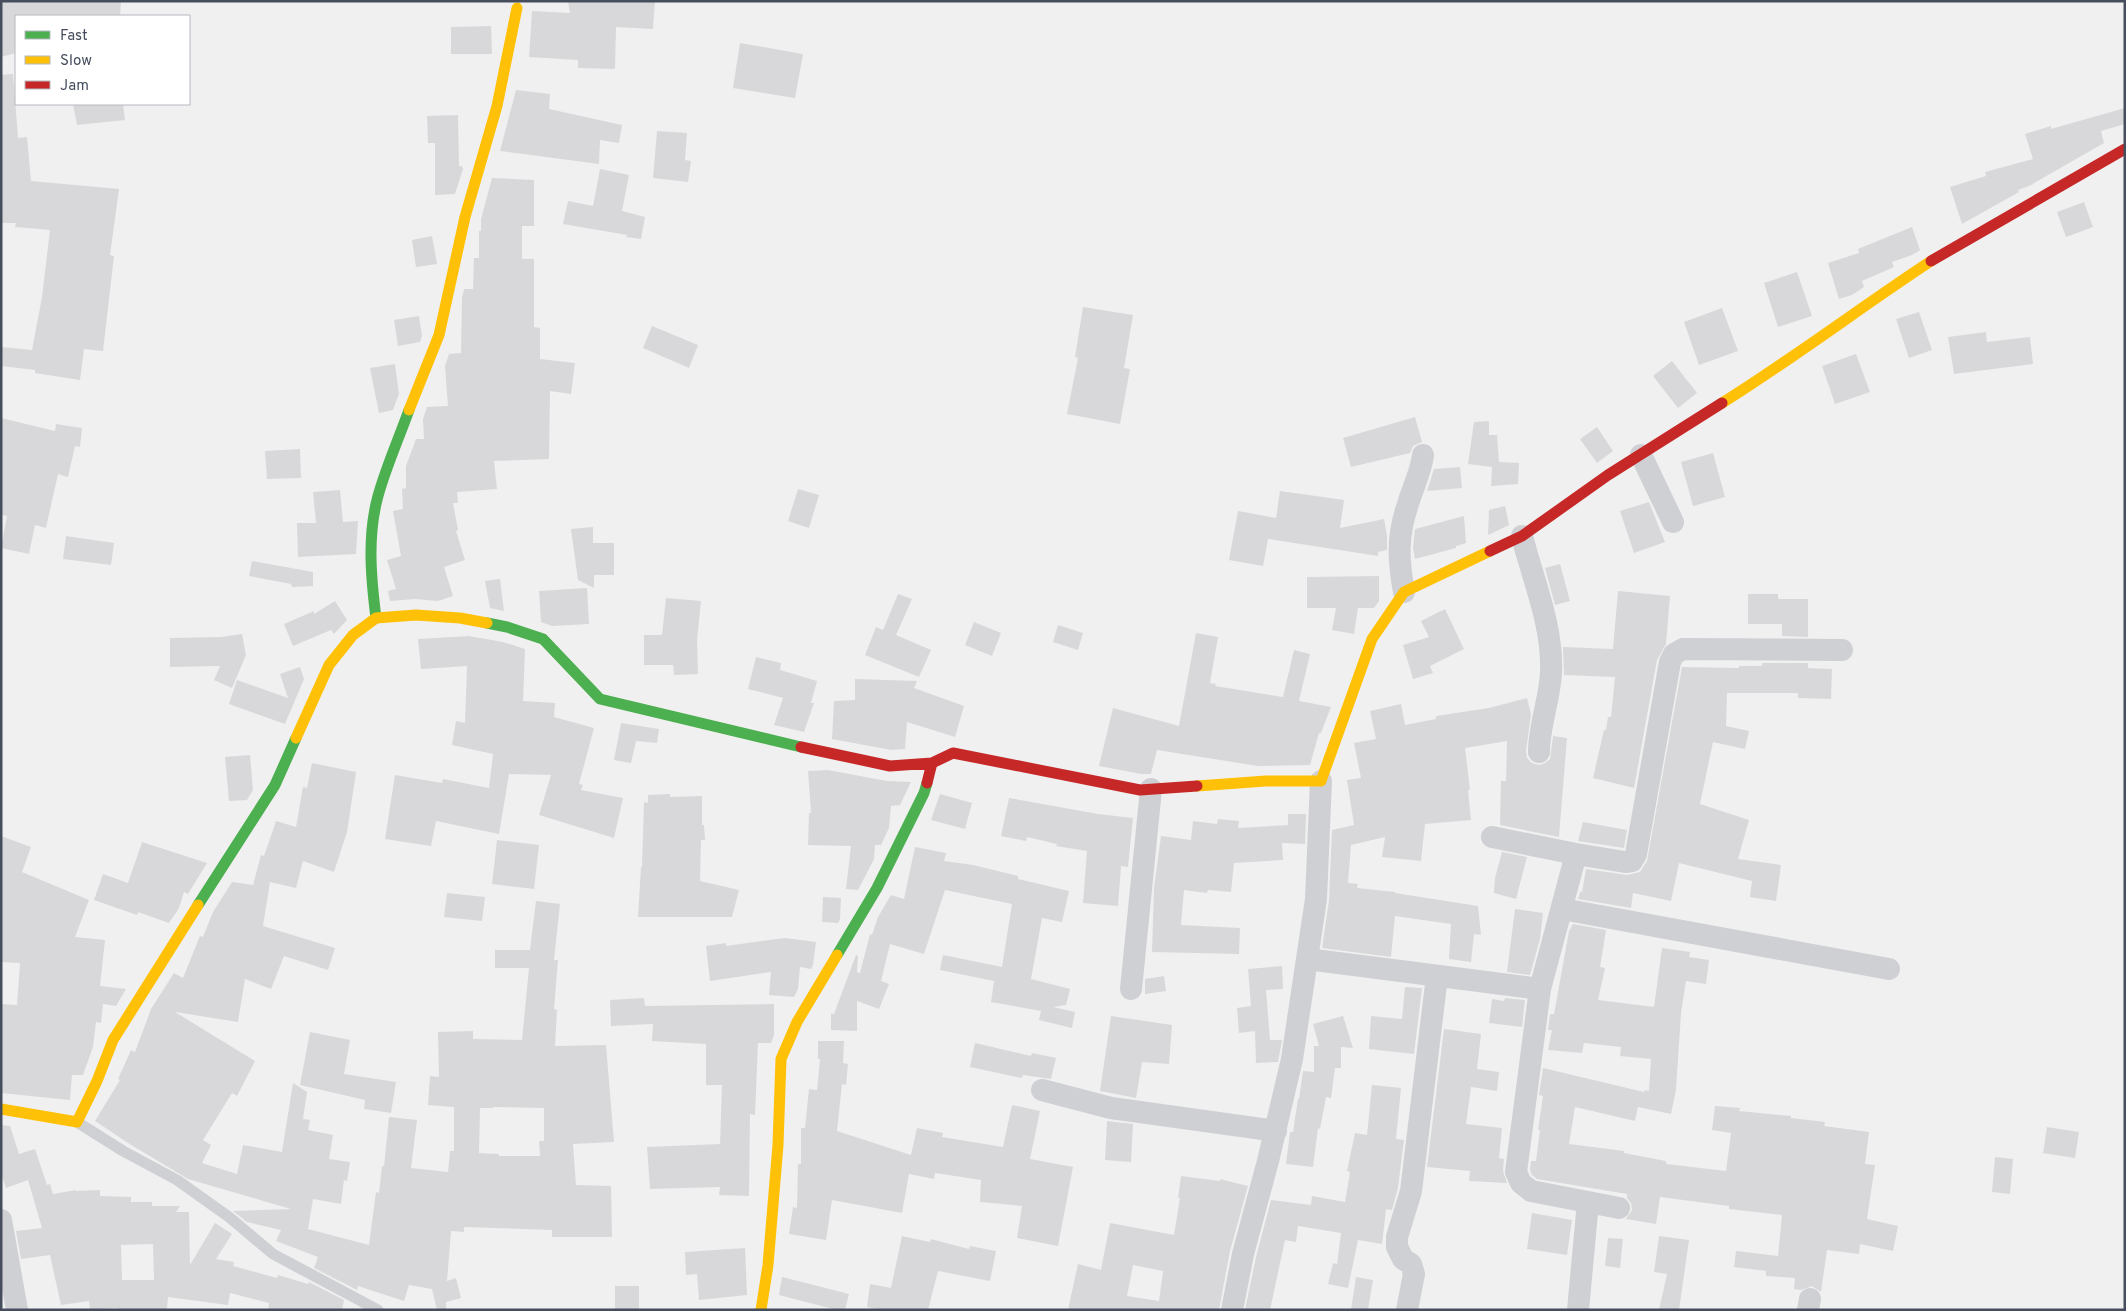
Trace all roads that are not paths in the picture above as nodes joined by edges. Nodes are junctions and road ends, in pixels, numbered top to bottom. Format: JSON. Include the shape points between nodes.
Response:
{"nodes":[{"id":1,"x":517,"y":8,"type":"dead end"},
{"id":2,"x":2125,"y":149,"type":"edge"},
{"id":3,"x":1422,"y":455,"type":"dead end"},
{"id":4,"x":1641,"y":455,"type":"junction"},
{"id":5,"x":1673,"y":522,"type":"dead end"},
{"id":6,"x":1522,"y":536,"type":"junction"},
{"id":7,"x":1404,"y":592,"type":"junction"},
{"id":8,"x":376,"y":618,"type":"junction"},
{"id":9,"x":1842,"y":650,"type":"dead end"},
{"id":10,"x":1539,"y":752,"type":"dead end"},
{"id":11,"x":932,"y":762,"type":"junction"},
{"id":12,"x":1321,"y":782,"type":"junction"},
{"id":13,"x":1151,"y":789,"type":"junction"},
{"id":14,"x":1492,"y":837,"type":"dead end"},
{"id":15,"x":1576,"y":854,"type":"junction"},
{"id":16,"x":1562,"y":909,"type":"junction"},
{"id":17,"x":1307,"y":958,"type":"junction"},
{"id":18,"x":1890,"y":969,"type":"dead end"},
{"id":19,"x":1438,"y":976,"type":"junction"},
{"id":20,"x":1131,"y":989,"type":"dead end"},
{"id":21,"x":1540,"y":989,"type":"junction"},
{"id":22,"x":1042,"y":1090,"type":"dead end"},
{"id":23,"x":1,"y":1109,"type":"edge"},
{"id":24,"x":77,"y":1122,"type":"junction"},
{"id":25,"x":1276,"y":1131,"type":"junction"},
{"id":26,"x":1588,"y":1202,"type":"junction"},
{"id":27,"x":1619,"y":1208,"type":"dead end"},
{"id":28,"x":1,"y":1220,"type":"edge"},
{"id":29,"x":16,"y":1310,"type":"edge"},
{"id":30,"x":378,"y":1310,"type":"edge"},
{"id":31,"x":761,"y":1310,"type":"edge"},
{"id":32,"x":1232,"y":1310,"type":"edge"},
{"id":33,"x":1407,"y":1310,"type":"edge"},
{"id":34,"x":1578,"y":1310,"type":"edge"}],
"edges":[{"from":1,"to":8,"type":"street","via":[[497,106],[465,217],[439,335],[378,498],[372,535],[371,578]]},
{"from":2,"to":4,"type":"street","via":[[1945,252],[1784,364]]},
{"from":3,"to":7,"type":"street","via":[[1398,543]]},
{"from":4,"to":5,"type":"street"},
{"from":4,"to":6,"type":"street"},
{"from":6,"to":7,"type":"street"},
{"from":6,"to":10,"type":"street","via":[[1550,649],[1551,674]]},
{"from":7,"to":12,"type":"street","via":[[1372,639]]},
{"from":8,"to":11,"type":"street","via":[[451,617],[507,627],[543,639],[600,699],[890,766]]},
{"from":8,"to":24,"type":"street","via":[[353,635],[330,665],[275,784],[113,1040]]},
{"from":9,"to":15,"type":"street","via":[[1683,649],[1674,654],[1636,854],[1632,861],[1625,862]]},
{"from":11,"to":13,"type":"street","via":[[953,753],[1140,790]]},
{"from":11,"to":31,"type":"street","via":[[924,793],[877,888],[797,1022],[781,1059],[778,1145]]},
{"from":12,"to":13,"type":"street","via":[[1266,781]]},
{"from":12,"to":17,"type":"street","via":[[1316,899]]},
{"from":13,"to":20,"type":"street"},
{"from":14,"to":15,"type":"street"},
{"from":15,"to":16,"type":"street"},
{"from":16,"to":18,"type":"street"},
{"from":16,"to":21,"type":"street"},
{"from":17,"to":19,"type":"street"},
{"from":17,"to":25,"type":"street","via":[[1292,1059]]},
{"from":19,"to":21,"type":"street"},
{"from":19,"to":33,"type":"street","via":[[1411,1191],[1396,1237],[1403,1259],[1411,1264],[1414,1274]]},
{"from":21,"to":26,"type":"street","via":[[1516,1172],[1521,1184],[1531,1191]]},
{"from":22,"to":25,"type":"street","via":[[1111,1108]]},
{"from":23,"to":24,"type":"street"},
{"from":24,"to":30,"type":"lane","via":[[123,1152],[177,1180],[274,1254]]},
{"from":25,"to":32,"type":"street","via":[[1242,1254]]},
{"from":26,"to":27,"type":"street"},
{"from":26,"to":34,"type":"street"},
{"from":28,"to":29,"type":"street"}]}
